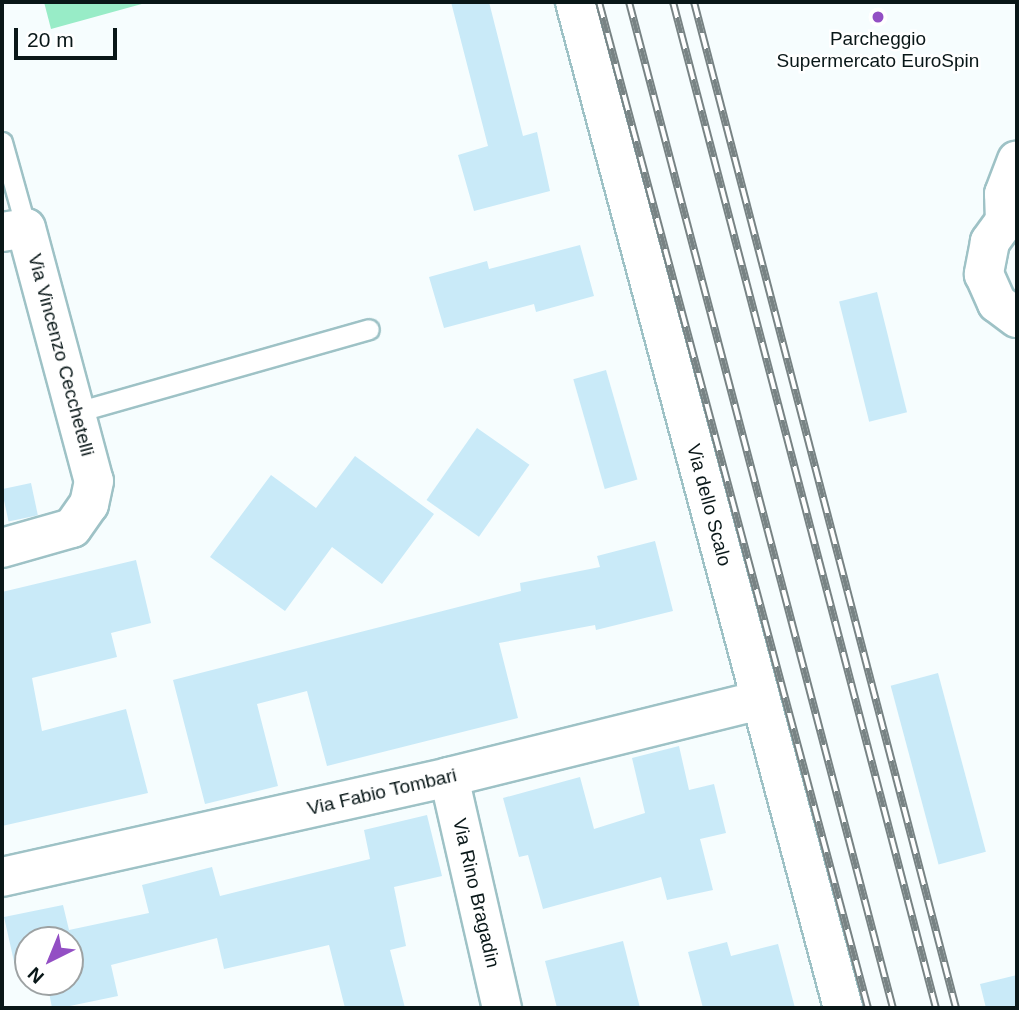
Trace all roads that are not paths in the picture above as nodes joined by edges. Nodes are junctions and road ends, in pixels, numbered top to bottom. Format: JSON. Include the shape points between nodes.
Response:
{"nodes":[{"id":1,"x":575,"y":2,"type":"edge"},
{"id":2,"x":2,"y":142,"type":"edge"},
{"id":3,"x":1017,"y":160,"type":"edge"},
{"id":4,"x":1011,"y":219,"type":"edge"},
{"id":5,"x":14,"y":230,"type":"edge"},
{"id":6,"x":1017,"y":318,"type":"edge"},
{"id":7,"x":369,"y":329,"type":"dead end"},
{"id":8,"x":79,"y":411,"type":"junction"},
{"id":9,"x":2,"y":548,"type":"edge"},
{"id":10,"x":761,"y":700,"type":"junction"},
{"id":11,"x":450,"y":777,"type":"junction"},
{"id":12,"x":2,"y":877,"type":"edge"},
{"id":13,"x":502,"y":1008,"type":"edge"},
{"id":14,"x":843,"y":1008,"type":"edge"}],
"edges":[{"from":1,"to":10,"type":"street","name":"Via dello Scalo"},
{"from":2,"to":5,"type":"lane"},
{"from":3,"to":4,"type":"street","via":[[1004,194]]},
{"from":4,"to":6,"type":"street","via":[[990,242],[984,274],[997,303]]},
{"from":5,"to":8,"type":"street","name":"Via Vincenzo Cecchetelli"},
{"from":7,"to":8,"type":"lane"},
{"from":8,"to":9,"type":"street","name":"Via Vincenzo Cecchetelli","via":[[94,481],[89,504],[72,528]]},
{"from":10,"to":11,"type":"street","name":"Via Fabio Tombari"},
{"from":10,"to":14,"type":"street","name":"Via dello Scalo"},
{"from":11,"to":12,"type":"street","name":"Via Fabio Tombari"},
{"from":11,"to":13,"type":"street","name":"Via Rino Bragadin"}]}
